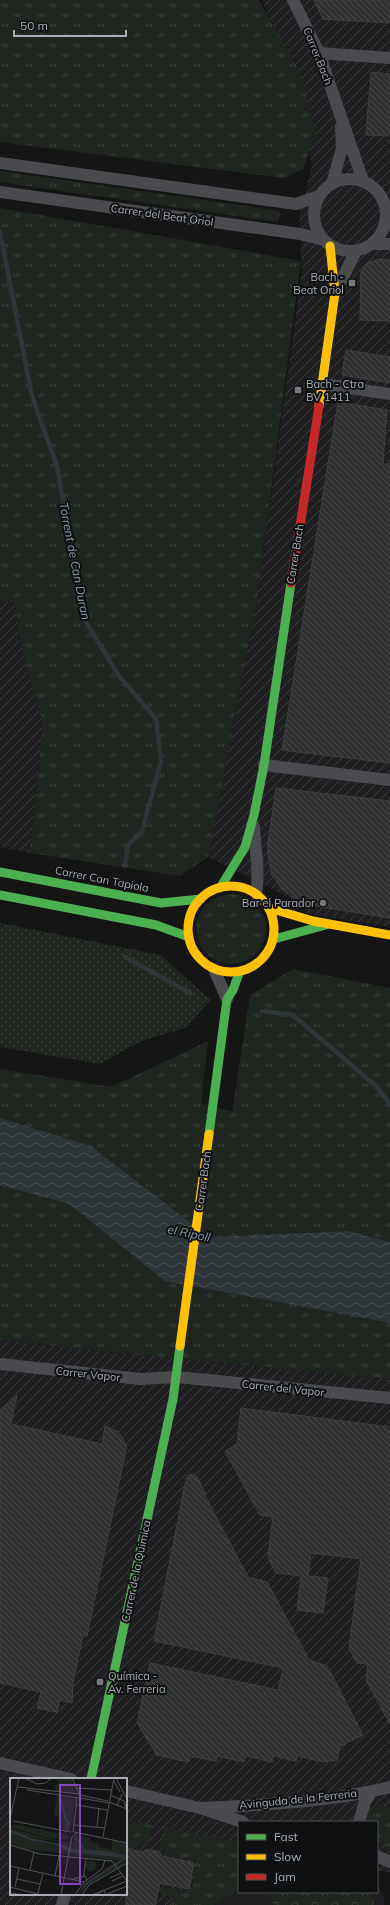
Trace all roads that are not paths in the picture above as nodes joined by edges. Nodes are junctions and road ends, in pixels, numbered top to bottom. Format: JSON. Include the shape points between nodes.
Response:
{"nodes":[{"id":1,"x":293,"y":0,"type":"edge"},
{"id":2,"x":319,"y":53,"type":"junction"},
{"id":3,"x":390,"y":58,"type":"edge"},
{"id":4,"x":340,"y":114,"type":"junction"},
{"id":5,"x":0,"y":163,"type":"edge"},
{"id":6,"x":363,"y":181,"type":"junction"},
{"id":7,"x":332,"y":184,"type":"junction"},
{"id":8,"x":0,"y":192,"type":"edge"},
{"id":9,"x":319,"y":196,"type":"junction"},
{"id":10,"x":387,"y":202,"type":"edge"},
{"id":11,"x":327,"y":243,"type":"junction"},
{"id":12,"x":372,"y":244,"type":"junction"},
{"id":13,"x":390,"y":244,"type":"edge"},
{"id":14,"x":356,"y":251,"type":"junction"},
{"id":15,"x":335,"y":293,"type":"junction"},
{"id":16,"x":324,"y":384,"type":"junction"},
{"id":17,"x":390,"y":394,"type":"edge"},
{"id":18,"x":264,"y":765,"type":"junction"},
{"id":19,"x":390,"y":780,"type":"edge"},
{"id":20,"x":254,"y":815,"type":"junction"},
{"id":21,"x":0,"y":872,"type":"edge"},
{"id":22,"x":220,"y":888,"type":"junction"},
{"id":23,"x":256,"y":894,"type":"junction"},
{"id":24,"x":0,"y":895,"type":"edge"},
{"id":25,"x":201,"y":899,"type":"junction"},
{"id":26,"x":269,"y":908,"type":"junction"},
{"id":27,"x":327,"y":924,"type":"junction"},
{"id":28,"x":390,"y":935,"type":"edge"},
{"id":29,"x":189,"y":937,"type":"junction"},
{"id":30,"x":274,"y":939,"type":"junction"},
{"id":31,"x":214,"y":969,"type":"junction"},
{"id":32,"x":239,"y":973,"type":"junction"},
{"id":33,"x":227,"y":999,"type":"junction"},
{"id":34,"x":179,"y":1363,"type":"joint"},
{"id":35,"x":0,"y":1364,"type":"edge"},
{"id":36,"x":177,"y":1377,"type":"junction"},
{"id":37,"x":390,"y":1398,"type":"edge"},
{"id":38,"x":0,"y":1763,"type":"edge"},
{"id":39,"x":67,"y":1778,"type":"edge"},
{"id":40,"x":91,"y":1778,"type":"edge"},
{"id":41,"x":390,"y":1786,"type":"edge"},
{"id":42,"x":127,"y":1791,"type":"edge"},
{"id":43,"x":372,"y":1791,"type":"junction"},
{"id":44,"x":200,"y":1808,"type":"junction"},
{"id":45,"x":240,"y":1821,"type":"edge"},
{"id":46,"x":359,"y":1821,"type":"edge"},
{"id":47,"x":378,"y":1856,"type":"edge"},
{"id":48,"x":390,"y":1862,"type":"edge"},
{"id":49,"x":65,"y":1895,"type":"edge"},
{"id":50,"x":62,"y":1905,"type":"edge"}],
"edges":[{"from":1,"to":2,"type":"street","name":"Carrer Bach"},
{"from":2,"to":3,"type":"street"},
{"from":2,"to":4,"type":"street","name":"Carrer Bach"},
{"from":4,"to":6,"type":"street","name":"Carrer Bach"},
{"from":4,"to":7,"type":"street","name":"Carrer Bach","via":[[342,148]]},
{"from":5,"to":9,"type":"street","via":[[296,204]]},
{"from":6,"to":7,"type":"street","via":[[340,180]]},
{"from":6,"to":10,"type":"street"},
{"from":7,"to":9,"type":"street"},
{"from":8,"to":11,"type":"street","name":"Carrer del Beat Oriol","via":[[300,234]]},
{"from":9,"to":11,"type":"street","via":[[314,210],[314,224]]},
{"from":10,"to":12,"type":"street","via":[[385,225],[382,233]]},
{"from":11,"to":14,"type":"street","name":"Carrer del Beat Oriol","via":[[341,250]]},
{"from":11,"to":15,"type":"street","name":"Carrer Bach"},
{"from":12,"to":13,"type":"street"},
{"from":12,"to":14,"type":"street"},
{"from":14,"to":15,"type":"street","name":"Carrer Bach"},
{"from":15,"to":16,"type":"street","name":"Carrer Bach"},
{"from":16,"to":17,"type":"street"},
{"from":16,"to":18,"type":"street","name":"Carrer Bach","via":[[301,513]]},
{"from":18,"to":19,"type":"street"},
{"from":18,"to":20,"type":"street","name":"Carrer Bach"},
{"from":20,"to":22,"type":"street","name":"Carrer Bach","via":[[245,847]]},
{"from":20,"to":23,"type":"street","name":"Carrer Bach","via":[[258,880]]},
{"from":21,"to":25,"type":"street","name":"Carrer Can Tapiola","via":[[161,903]]},
{"from":22,"to":23,"type":"street","via":[[245,888]]},
{"from":22,"to":25,"type":"street"},
{"from":23,"to":26,"type":"street"},
{"from":24,"to":29,"type":"street","via":[[156,925]]},
{"from":25,"to":29,"type":"street","via":[[192,910],[188,923]]},
{"from":26,"to":27,"type":"street"},
{"from":26,"to":30,"type":"street","via":[[275,928]]},
{"from":27,"to":28,"type":"street"},
{"from":27,"to":30,"type":"street"},
{"from":29,"to":31,"type":"street","via":[[197,956]]},
{"from":30,"to":32,"type":"street","via":[[264,958]]},
{"from":31,"to":32,"type":"street"},
{"from":31,"to":33,"type":"street"},
{"from":32,"to":33,"type":"street","name":"Carrer Bach"},
{"from":33,"to":34,"type":"street","name":"Carrer Bach"},
{"from":34,"to":36,"type":"street","name":"Carrer de la Quimica"},
{"from":35,"to":36,"type":"street","name":"Carrer Vapor","via":[[140,1379]]},
{"from":36,"to":37,"type":"street","name":"Carrer del Vapor"},
{"from":36,"to":40,"type":"street","name":"Carrer de la Quimica"},
{"from":38,"to":39,"type":"street"},
{"from":41,"to":43,"type":"street","name":"Avinguda de la Ferreria"},
{"from":42,"to":44,"type":"street","name":"Avinguda de la Ferreria"},
{"from":43,"to":44,"type":"street","name":"Avinguda de la Ferreria","via":[[281,1803]]},
{"from":43,"to":46,"type":"street","name":"Avinguda de la Ferreria","via":[[365,1802]]},
{"from":44,"to":45,"type":"street","name":"Avinguda de la Ferreria"},
{"from":47,"to":48,"type":"street"},
{"from":49,"to":50,"type":"street"}]}
